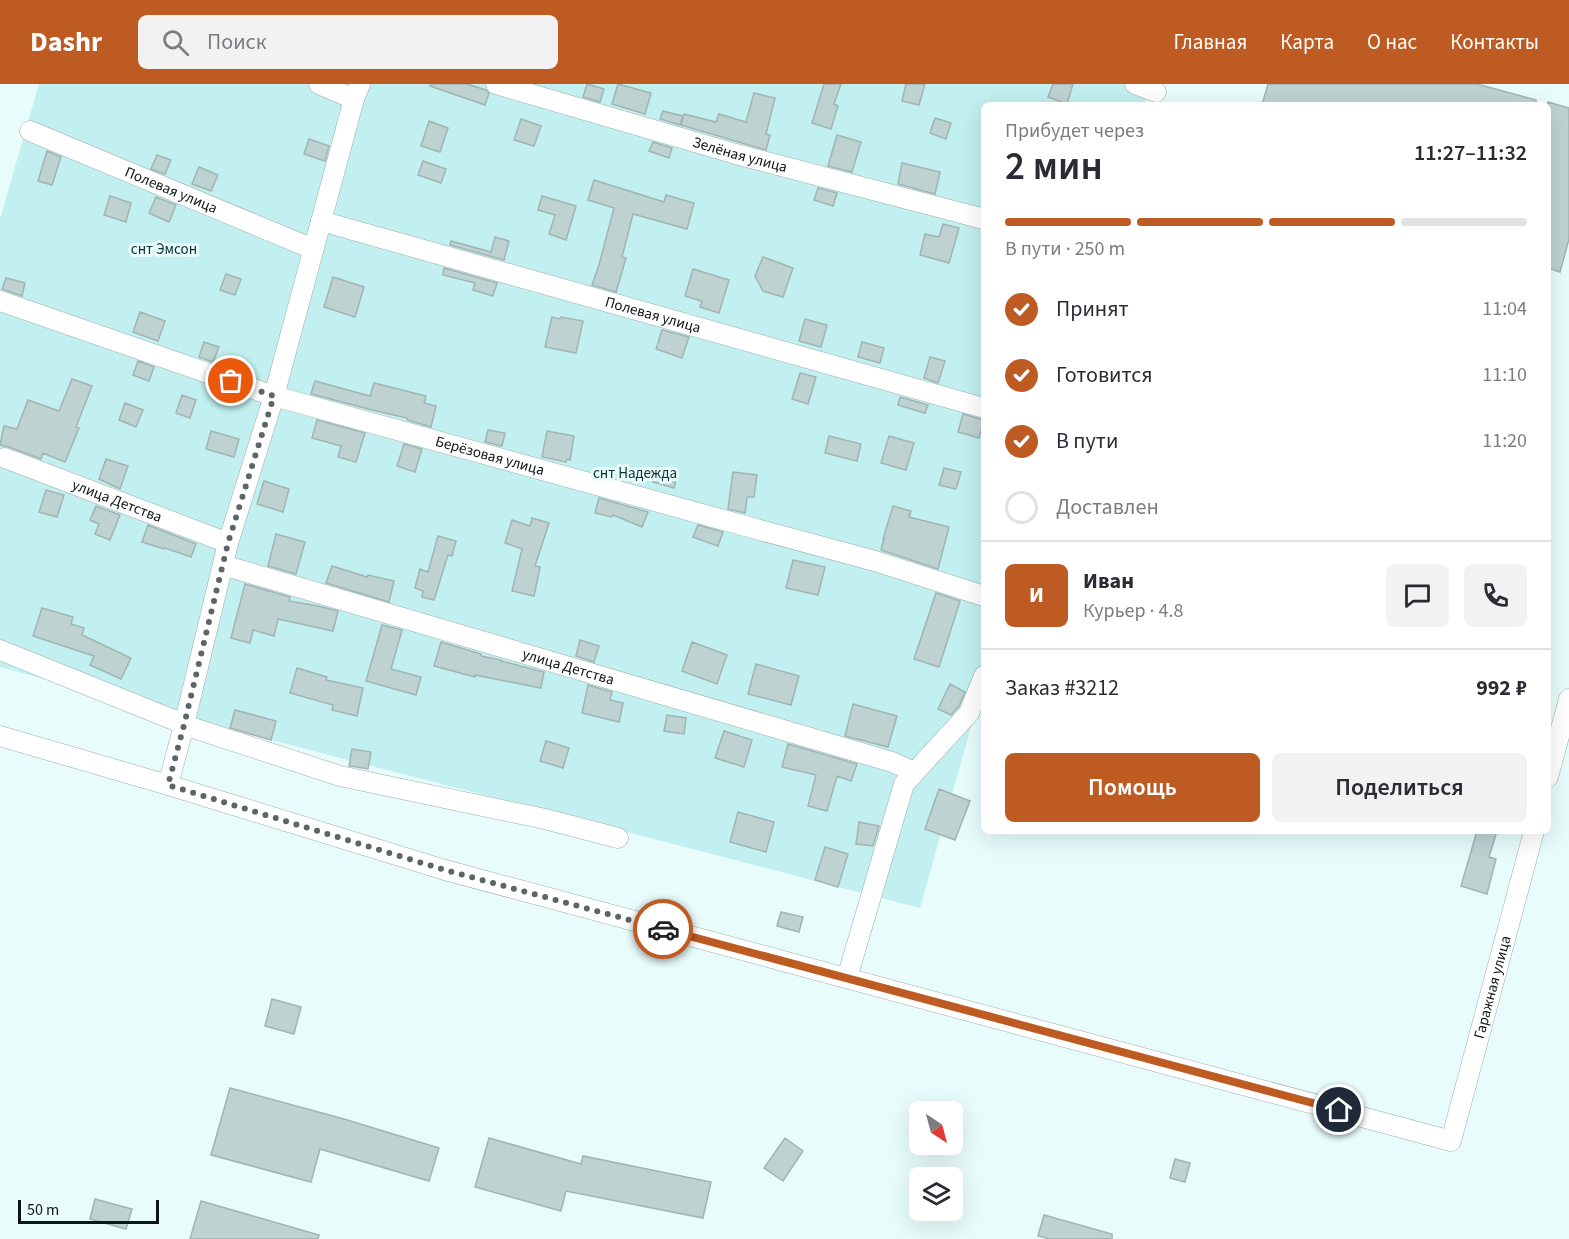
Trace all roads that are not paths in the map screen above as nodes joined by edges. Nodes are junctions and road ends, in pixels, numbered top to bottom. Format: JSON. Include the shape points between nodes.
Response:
{"nodes":[{"id":1,"x":319,"y":84,"type":"edge"},
{"id":2,"x":496,"y":84,"type":"edge"},
{"id":3,"x":1135,"y":84,"type":"edge"},
{"id":4,"x":357,"y":91,"type":"edge"},
{"id":5,"x":1156,"y":94,"type":"edge"},
{"id":6,"x":30,"y":131,"type":"dead end"},
{"id":7,"x":981,"y":218,"type":"edge"},
{"id":8,"x":321,"y":221,"type":"junction"},
{"id":9,"x":313,"y":249,"type":"junction"},
{"id":10,"x":0,"y":301,"type":"edge"},
{"id":11,"x":274,"y":396,"type":"junction"},
{"id":12,"x":981,"y":407,"type":"edge"},
{"id":13,"x":5,"y":458,"type":"dead end"},
{"id":14,"x":228,"y":543,"type":"junction"},
{"id":15,"x":223,"y":566,"type":"junction"},
{"id":16,"x":981,"y":595,"type":"edge"},
{"id":17,"x":0,"y":650,"type":"edge"},
{"id":18,"x":981,"y":683,"type":"edge"},
{"id":19,"x":1569,"y":699,"type":"edge"},
{"id":20,"x":184,"y":725,"type":"junction"},
{"id":21,"x":0,"y":736,"type":"edge"},
{"id":22,"x":1551,"y":766,"type":"edge"},
{"id":23,"x":914,"y":772,"type":"junction"},
{"id":24,"x":168,"y":785,"type":"junction"},
{"id":25,"x":1533,"y":834,"type":"edge"},
{"id":26,"x":618,"y":838,"type":"dead end"},
{"id":27,"x":847,"y":978,"type":"junction"}],
"edges":[{"from":1,"to":4,"type":"street"},
{"from":2,"to":7,"type":"street","name":"Зелёная улица","via":[[736,154]]},
{"from":3,"to":5,"type":"street"},
{"from":4,"to":8,"type":"street"},
{"from":6,"to":9,"type":"street","name":"Полевая улица"},
{"from":8,"to":9,"type":"street"},
{"from":8,"to":12,"type":"street","name":"Полевая улица"},
{"from":9,"to":11,"type":"street"},
{"from":10,"to":11,"type":"street","name":"Берёзовая улица"},
{"from":11,"to":14,"type":"street"},
{"from":11,"to":16,"type":"street","name":"Берёзовая улица","via":[[875,561]]},
{"from":13,"to":14,"type":"street","name":"улица Детства"},
{"from":14,"to":15,"type":"street"},
{"from":15,"to":20,"type":"street"},
{"from":15,"to":23,"type":"street","name":"улица Детства","via":[[892,762]]},
{"from":17,"to":20,"type":"street"},
{"from":18,"to":23,"type":"street","via":[[969,713]]},
{"from":19,"to":22,"type":"street"},
{"from":20,"to":24,"type":"street"},
{"from":20,"to":26,"type":"street","via":[[340,776]]},
{"from":21,"to":24,"type":"street"},
{"from":23,"to":27,"type":"street","via":[[904,784]]},
{"from":24,"to":27,"type":"street","via":[[445,870]]},
{"from":25,"to":27,"type":"street","name":"Гаражная улица","via":[[1451,1140]]}]}
